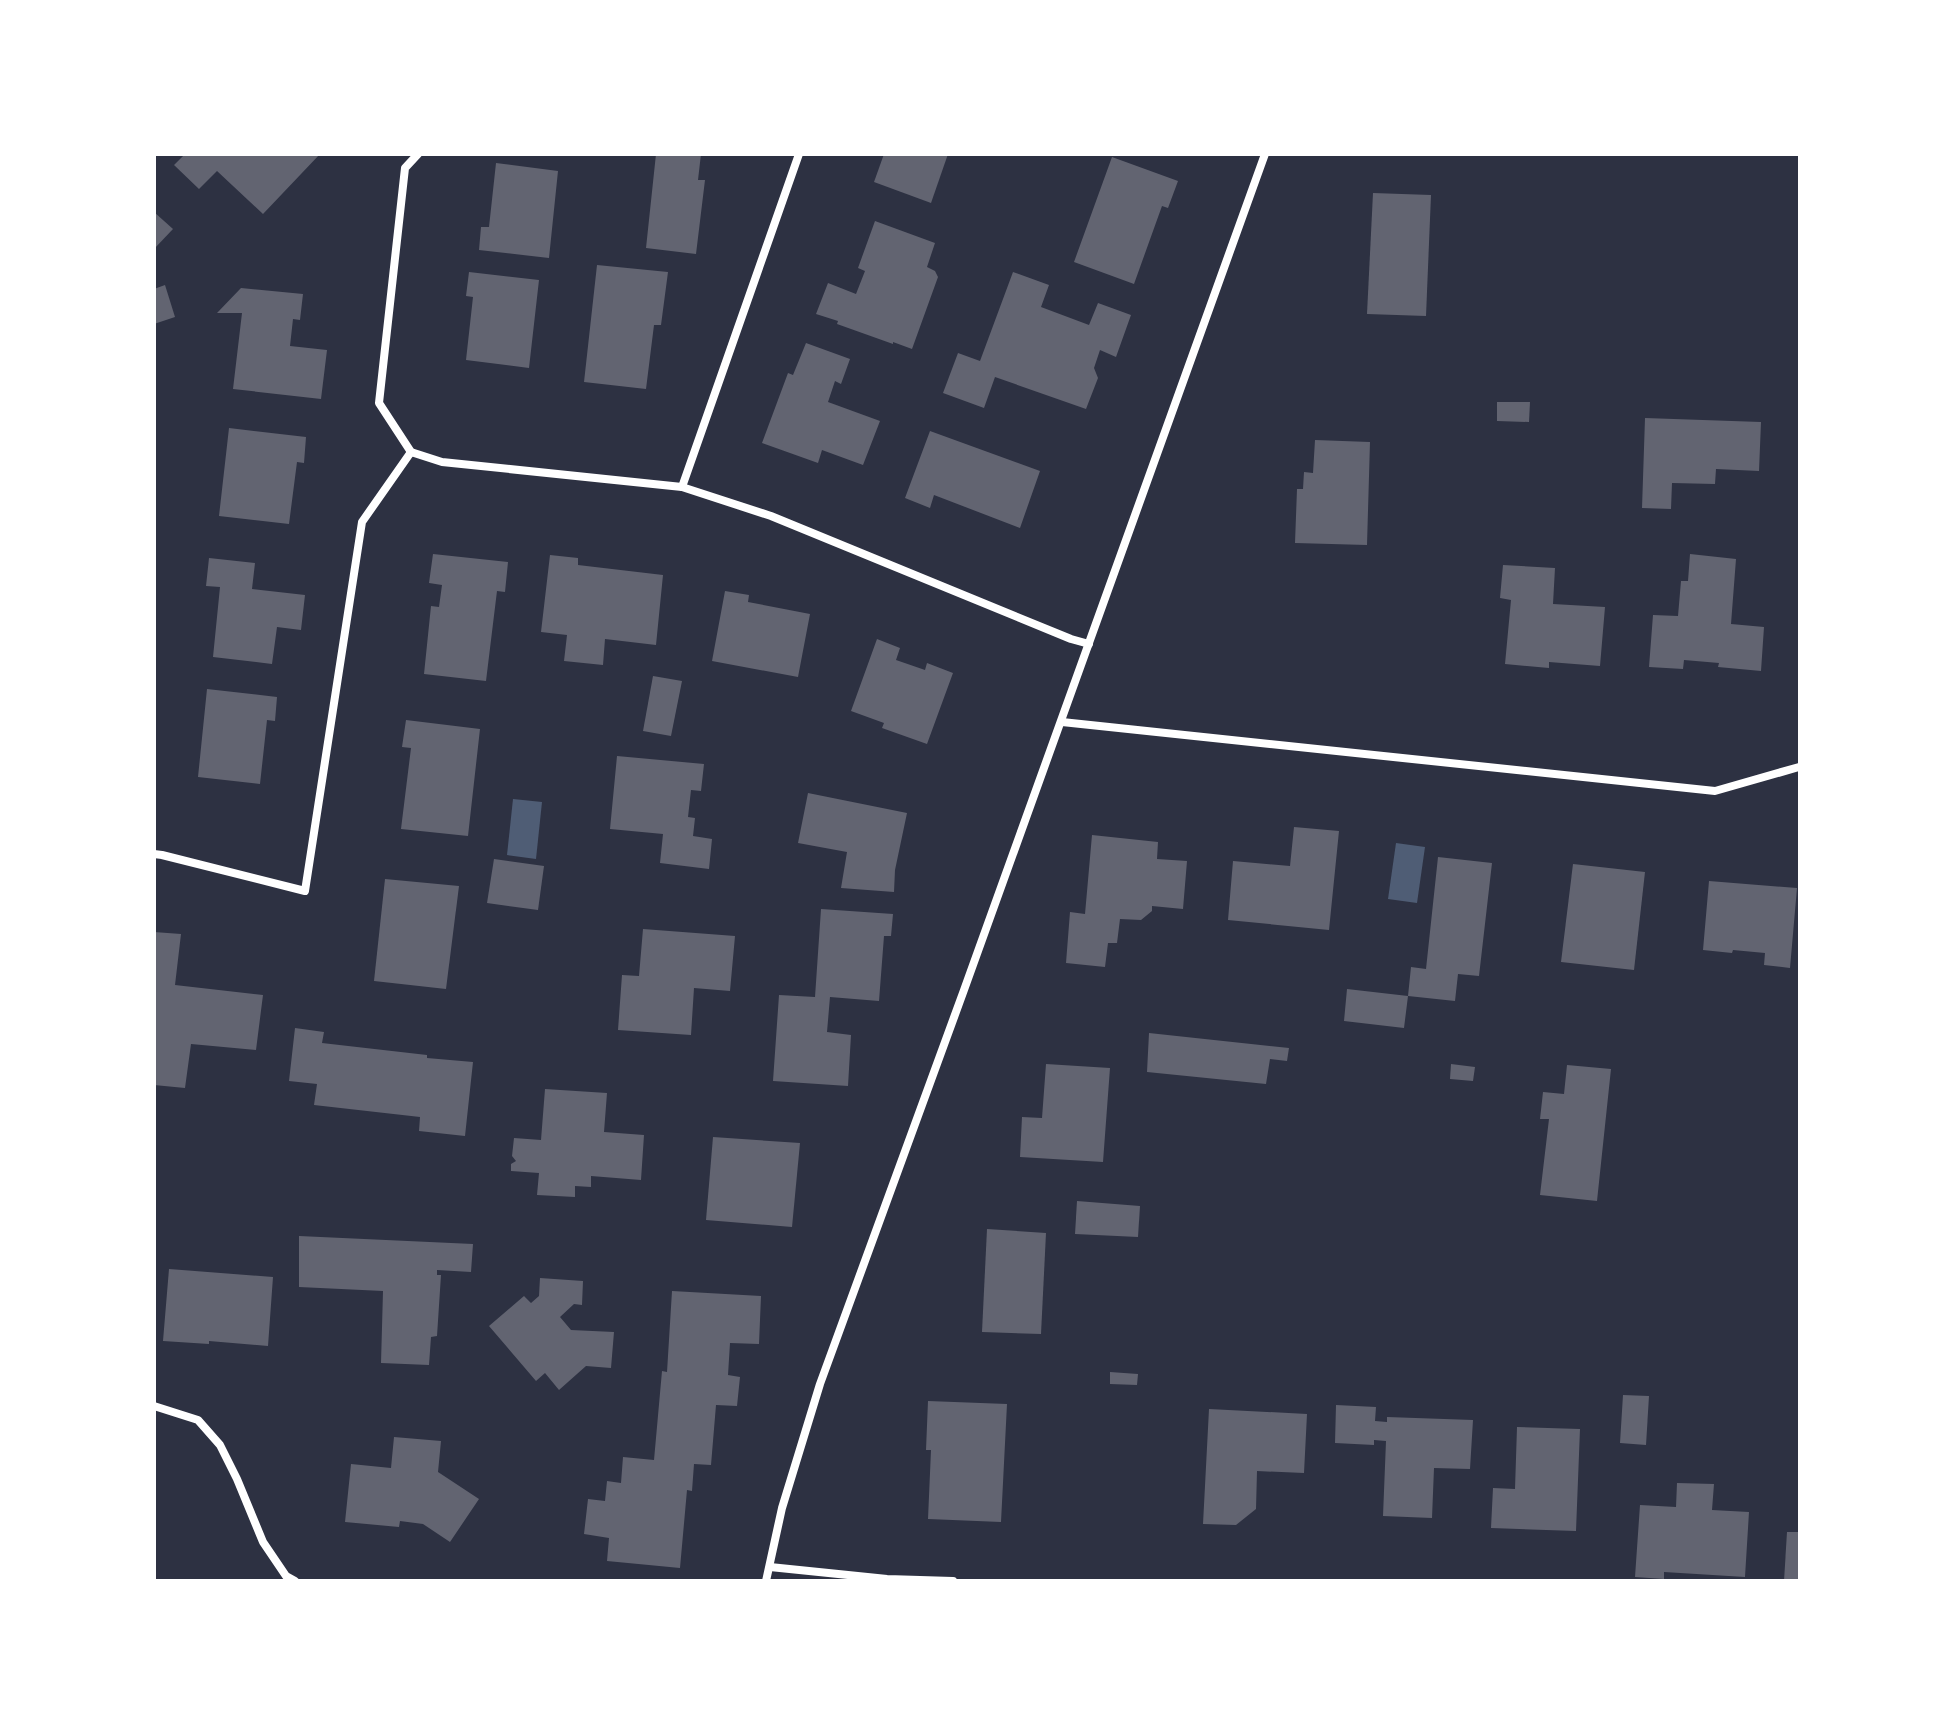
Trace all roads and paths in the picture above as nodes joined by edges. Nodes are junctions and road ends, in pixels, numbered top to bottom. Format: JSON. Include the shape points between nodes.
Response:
{"nodes":[{"id":1,"x":418,"y":154,"type":"edge"},
{"id":2,"x":799,"y":154,"type":"edge"},
{"id":3,"x":1265,"y":154,"type":"edge"},
{"id":4,"x":411,"y":452,"type":"junction"},
{"id":5,"x":682,"y":487,"type":"junction"},
{"id":6,"x":1089,"y":644,"type":"junction"},
{"id":7,"x":1062,"y":722,"type":"junction"},
{"id":8,"x":1799,"y":767,"type":"edge"},
{"id":9,"x":154,"y":854,"type":"edge"},
{"id":10,"x":154,"y":1406,"type":"edge"},
{"id":11,"x":770,"y":1567,"type":"junction"},
{"id":12,"x":295,"y":1581,"type":"edge"},
{"id":13,"x":766,"y":1581,"type":"edge"},
{"id":14,"x":953,"y":1581,"type":"edge"}],
"edges":[{"from":1,"to":4,"type":"street","via":[[405,168],[379,403]]},
{"from":2,"to":5,"type":"street"},
{"from":3,"to":6,"type":"street"},
{"from":4,"to":5,"type":"street","via":[[442,462]]},
{"from":4,"to":9,"type":"street","via":[[362,522],[305,891]]},
{"from":5,"to":6,"type":"street","via":[[771,516]]},
{"from":6,"to":7,"type":"street"},
{"from":7,"to":8,"type":"street","via":[[1715,791]]},
{"from":7,"to":11,"type":"street","via":[[820,1384]]},
{"from":10,"to":12,"type":"street","via":[[198,1420],[220,1445],[263,1542]]},
{"from":11,"to":13,"type":"street"},
{"from":11,"to":14,"type":"street"}]}
